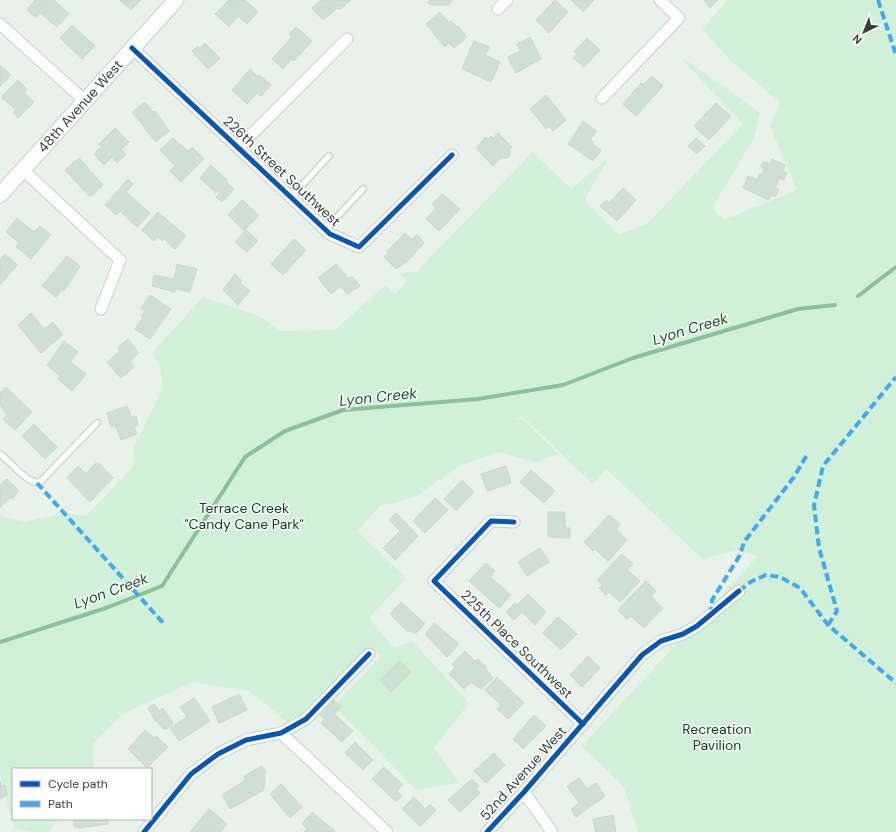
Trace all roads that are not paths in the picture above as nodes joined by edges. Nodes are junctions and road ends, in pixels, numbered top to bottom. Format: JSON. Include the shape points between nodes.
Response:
{"nodes":[{"id":1,"x":176,"y":0,"type":"edge"},
{"id":2,"x":507,"y":0,"type":"edge"},
{"id":3,"x":660,"y":0,"type":"edge"},
{"id":4,"x":498,"y":9,"type":"dead end"},
{"id":5,"x":0,"y":24,"type":"edge"},
{"id":6,"x":347,"y":39,"type":"dead end"},
{"id":7,"x":132,"y":48,"type":"junction"},
{"id":8,"x":602,"y":98,"type":"dead end"},
{"id":9,"x":85,"y":101,"type":"junction"},
{"id":10,"x":238,"y":148,"type":"junction"},
{"id":11,"x":452,"y":155,"type":"dead end"},
{"id":12,"x":329,"y":156,"type":"dead end"},
{"id":13,"x":23,"y":170,"type":"junction"},
{"id":14,"x":363,"y":189,"type":"dead end"},
{"id":15,"x":0,"y":195,"type":"edge"},
{"id":16,"x":291,"y":197,"type":"junction"},
{"id":17,"x":325,"y":230,"type":"junction"},
{"id":18,"x":100,"y":310,"type":"dead end"},
{"id":19,"x":97,"y":423,"type":"dead end"},
{"id":20,"x":0,"y":454,"type":"edge"},
{"id":21,"x":514,"y":522,"type":"dead end"},
{"id":22,"x":739,"y":591,"type":"dead end"},
{"id":23,"x":369,"y":654,"type":"dead end"},
{"id":24,"x":583,"y":724,"type":"junction"},
{"id":25,"x":281,"y":733,"type":"junction"},
{"id":26,"x":524,"y":792,"type":"junction"},
{"id":27,"x":144,"y":832,"type":"edge"},
{"id":28,"x":388,"y":832,"type":"edge"},
{"id":29,"x":487,"y":832,"type":"edge"},
{"id":30,"x":552,"y":832,"type":"edge"}],
"edges":[{"from":1,"to":7,"type":"main road","name":"48th Avenue West"},
{"from":2,"to":4,"type":"street"},
{"from":3,"to":8,"type":"street","via":[[679,18]]},
{"from":5,"to":9,"type":"street"},
{"from":6,"to":10,"type":"street"},
{"from":7,"to":9,"type":"main road","name":"48th Avenue West"},
{"from":7,"to":10,"type":"street","name":"226th Street Southwest"},
{"from":9,"to":13,"type":"main road","name":"48th Avenue West"},
{"from":10,"to":16,"type":"street","name":"226th Street Southwest"},
{"from":11,"to":17,"type":"street","name":"226th Street Southwest","via":[[359,247]]},
{"from":12,"to":16,"type":"lane"},
{"from":13,"to":15,"type":"main road","name":"48th Avenue West"},
{"from":13,"to":18,"type":"street","via":[[120,260]]},
{"from":14,"to":17,"type":"lane"},
{"from":16,"to":17,"type":"street","name":"226th Street Southwest"},
{"from":19,"to":20,"type":"lane","via":[[40,482],[26,478]]},
{"from":21,"to":24,"type":"street","name":"225th Place Southwest","via":[[491,521],[434,581]]},
{"from":22,"to":24,"type":"street","name":"52nd Avenue West","via":[[697,626],[661,641],[642,655]]},
{"from":23,"to":25,"type":"street","via":[[306,719]]},
{"from":24,"to":26,"type":"street","name":"52nd Avenue West"},
{"from":25,"to":27,"type":"street","via":[[246,740],[218,754],[191,774]]},
{"from":25,"to":28,"type":"street"},
{"from":26,"to":29,"type":"street","name":"52nd Avenue West"},
{"from":26,"to":30,"type":"street"}]}
